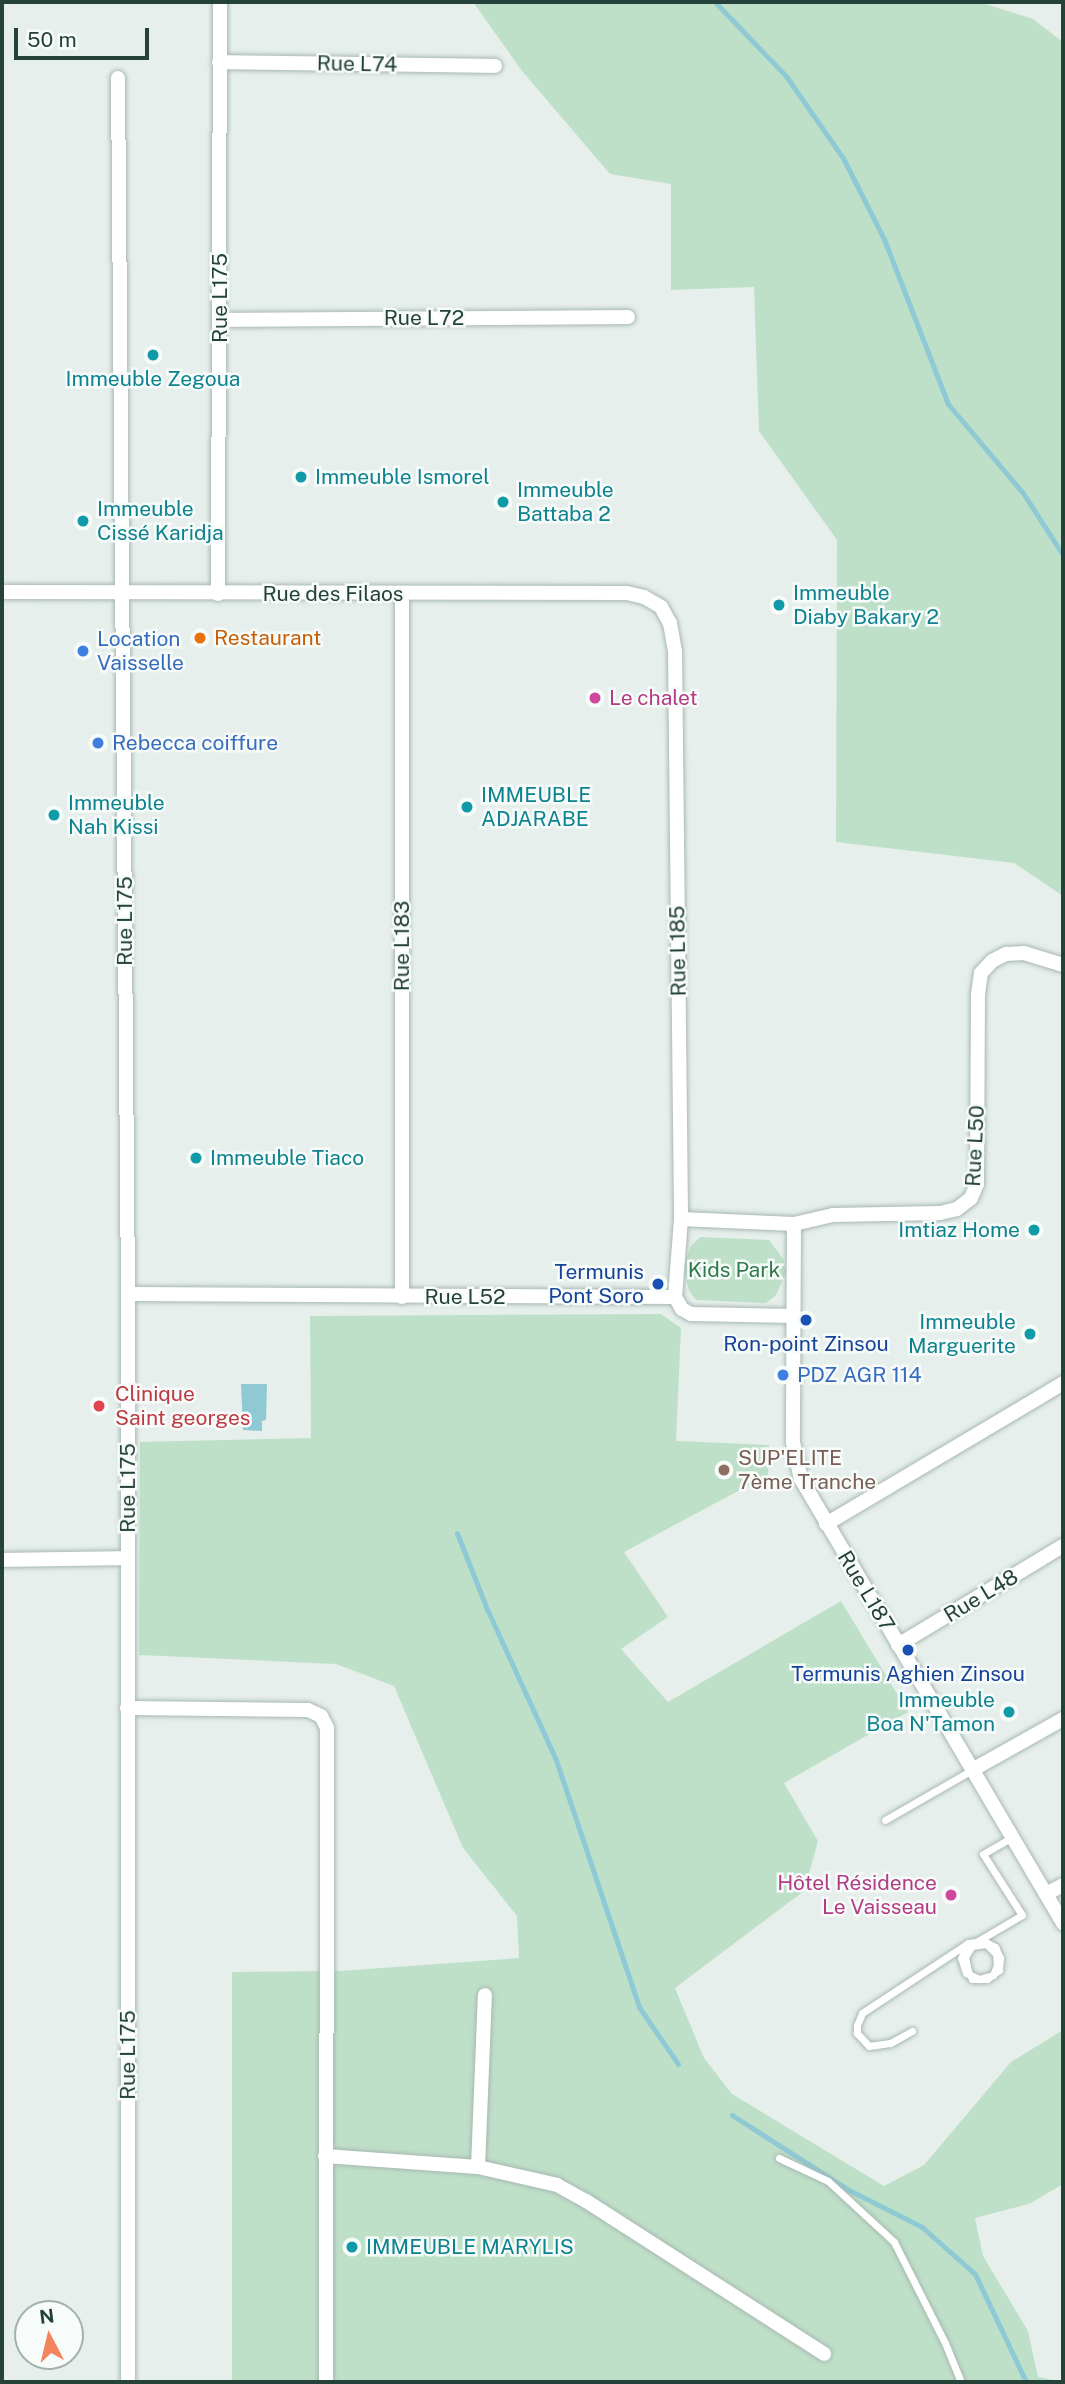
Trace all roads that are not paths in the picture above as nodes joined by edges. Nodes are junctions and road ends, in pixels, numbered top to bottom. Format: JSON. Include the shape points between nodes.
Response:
{"nodes":[{"id":1,"x":220,"y":2,"type":"edge"},
{"id":2,"x":219,"y":62,"type":"junction"},
{"id":3,"x":495,"y":66,"type":"dead end"},
{"id":4,"x":118,"y":78,"type":"dead end"},
{"id":5,"x":628,"y":317,"type":"dead end"},
{"id":6,"x":220,"y":320,"type":"junction"},
{"id":7,"x":2,"y":592,"type":"edge"},
{"id":8,"x":123,"y":593,"type":"junction"},
{"id":9,"x":218,"y":594,"type":"junction"},
{"id":10,"x":402,"y":594,"type":"junction"},
{"id":11,"x":661,"y":607,"type":"joint"},
{"id":12,"x":1063,"y":965,"type":"edge"},
{"id":13,"x":681,"y":1219,"type":"junction"},
{"id":14,"x":794,"y":1224,"type":"junction"},
{"id":15,"x":128,"y":1294,"type":"junction"},
{"id":16,"x":402,"y":1297,"type":"junction"},
{"id":17,"x":675,"y":1297,"type":"junction"},
{"id":18,"x":794,"y":1316,"type":"junction"},
{"id":19,"x":1063,"y":1383,"type":"edge"},
{"id":20,"x":826,"y":1524,"type":"junction"},
{"id":21,"x":1063,"y":1546,"type":"edge"},
{"id":22,"x":128,"y":1558,"type":"junction"},
{"id":23,"x":2,"y":1560,"type":"edge"},
{"id":24,"x":898,"y":1645,"type":"junction"},
{"id":25,"x":127,"y":1708,"type":"junction"},
{"id":26,"x":1063,"y":1719,"type":"edge"},
{"id":27,"x":972,"y":1770,"type":"junction"},
{"id":28,"x":885,"y":1820,"type":"dead end"},
{"id":29,"x":1012,"y":1836,"type":"junction"},
{"id":30,"x":1063,"y":1885,"type":"edge"},
{"id":31,"x":1046,"y":1894,"type":"junction"},
{"id":32,"x":1063,"y":1923,"type":"edge"},
{"id":33,"x":485,"y":1995,"type":"dead end"},
{"id":34,"x":912,"y":2031,"type":"dead end"},
{"id":35,"x":325,"y":2156,"type":"junction"},
{"id":36,"x":779,"y":2158,"type":"dead end"},
{"id":37,"x":478,"y":2167,"type":"junction"},
{"id":38,"x":824,"y":2354,"type":"dead end"},
{"id":39,"x":128,"y":2382,"type":"edge"},
{"id":40,"x":326,"y":2382,"type":"edge"},
{"id":41,"x":961,"y":2382,"type":"edge"}],
"edges":[{"from":1,"to":2,"type":"street","name":"Rue L175"},
{"from":2,"to":3,"type":"street","name":"Rue L74"},
{"from":2,"to":6,"type":"street","name":"Rue L175"},
{"from":4,"to":8,"type":"street","name":"Rue L175"},
{"from":5,"to":6,"type":"street","name":"Rue L72"},
{"from":6,"to":9,"type":"street","name":"Rue L175"},
{"from":7,"to":8,"type":"street","name":"Rue des Filaos"},
{"from":8,"to":9,"type":"street","name":"Rue des Filaos"},
{"from":8,"to":15,"type":"street","name":"Rue L175"},
{"from":9,"to":10,"type":"street","name":"Rue des Filaos"},
{"from":10,"to":11,"type":"street","name":"Rue des Filaos","via":[[627,593]]},
{"from":10,"to":16,"type":"street","name":"Rue L183"},
{"from":11,"to":13,"type":"street","name":"Rue L185","via":[[670,623],[675,651]]},
{"from":12,"to":14,"type":"street","name":"Rue L50","via":[[1024,953],[1006,954],[981,973],[977,1184],[971,1198],[957,1209],[940,1213],[833,1215]]},
{"from":13,"to":14,"type":"street","name":"Rue L50"},
{"from":13,"to":17,"type":"street","name":"Rue L185"},
{"from":14,"to":18,"type":"street","name":"Rue L187"},
{"from":15,"to":16,"type":"street","name":"Rue L52"},
{"from":15,"to":22,"type":"street","name":"Rue L175"},
{"from":16,"to":17,"type":"street","name":"Rue L52"},
{"from":17,"to":18,"type":"street","via":[[691,1314]]},
{"from":18,"to":20,"type":"street","name":"Rue L187","via":[[795,1461],[810,1500]]},
{"from":19,"to":20,"type":"street"},
{"from":20,"to":24,"type":"street","name":"Rue L187"},
{"from":21,"to":24,"type":"street","name":"Rue L48"},
{"from":22,"to":23,"type":"street"},
{"from":22,"to":25,"type":"street","name":"Rue L175"},
{"from":24,"to":27,"type":"street","name":"Rue L187"},
{"from":25,"to":35,"type":"street","via":[[308,1710],[321,1716],[327,1728]]},
{"from":25,"to":39,"type":"street","name":"Rue L175"},
{"from":26,"to":27,"type":"street"},
{"from":27,"to":28,"type":"lane"},
{"from":27,"to":29,"type":"street","name":"Rue L187"},
{"from":29,"to":31,"type":"street","name":"Rue L187"},
{"from":29,"to":34,"type":"lane","via":[[983,1854],[1022,1915],[988,1934],[977,1941],[966,1948],[961,1958],[966,1973],[973,1976],[979,1979],[986,1977],[993,1975],[997,1965],[996,1954],[986,1944],[972,1947],[965,1957],[968,1971],[972,1979],[980,1979],[987,1979],[993,1974],[999,1969],[995,1947],[984,1941],[976,1942],[968,1943],[862,2012],[857,2025],[857,2033],[869,2046],[890,2043]]},
{"from":30,"to":31,"type":"street"},
{"from":31,"to":32,"type":"street","name":"Rue L187"},
{"from":33,"to":37,"type":"street"},
{"from":35,"to":37,"type":"street"},
{"from":35,"to":40,"type":"street"},
{"from":36,"to":41,"type":"lane","via":[[828,2181],[894,2242]]},
{"from":37,"to":38,"type":"street","via":[[557,2185],[586,2200]]}]}
